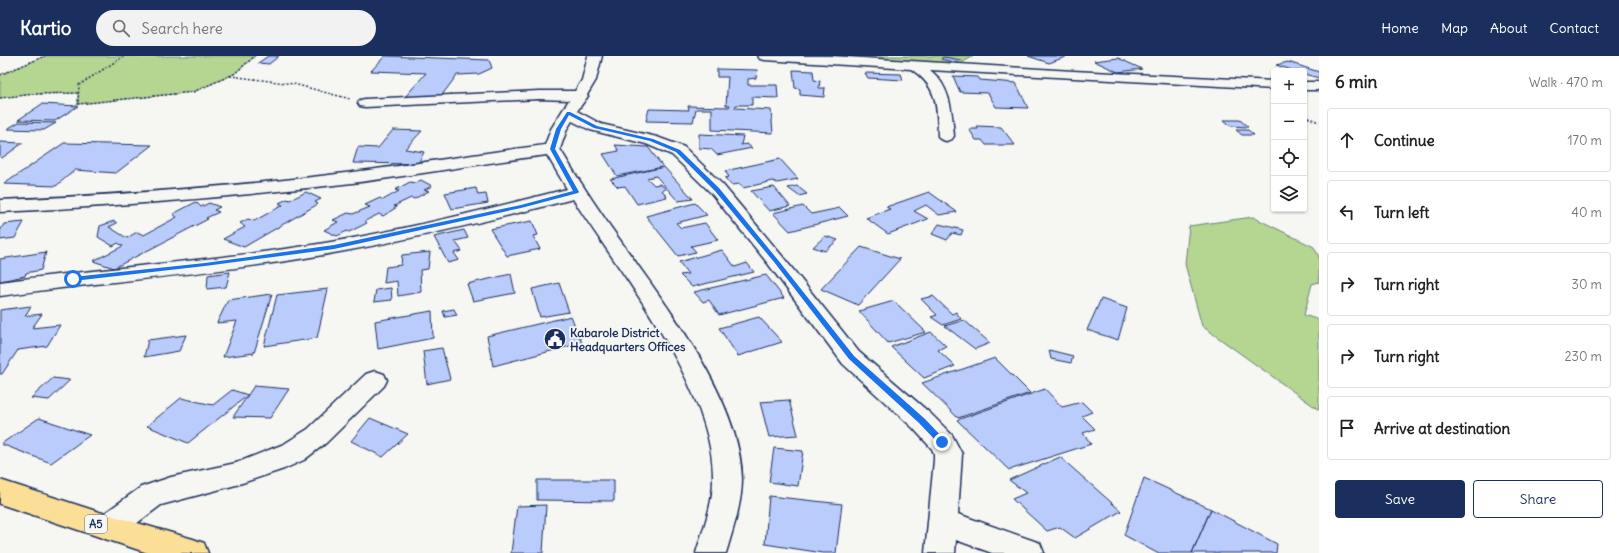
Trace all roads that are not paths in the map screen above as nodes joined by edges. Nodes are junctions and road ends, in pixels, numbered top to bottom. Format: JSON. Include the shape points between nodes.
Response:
{"nodes":[{"id":1,"x":595,"y":56,"type":"edge"},
{"id":2,"x":765,"y":56,"type":"edge"},
{"id":3,"x":912,"y":64,"type":"junction"},
{"id":4,"x":1271,"y":85,"type":"edge"},
{"id":5,"x":1307,"y":86,"type":"edge"},
{"id":6,"x":1319,"y":86,"type":"edge"},
{"id":7,"x":365,"y":103,"type":"road end"},
{"id":8,"x":575,"y":104,"type":"junction"},
{"id":9,"x":946,"y":136,"type":"dead end"},
{"id":10,"x":552,"y":149,"type":"junction"},
{"id":11,"x":577,"y":192,"type":"junction"},
{"id":12,"x":0,"y":206,"type":"edge"},
{"id":13,"x":0,"y":289,"type":"edge"},
{"id":14,"x":375,"y":380,"type":"dead end"},
{"id":15,"x":0,"y":492,"type":"edge"},
{"id":16,"x":942,"y":521,"type":"junction"},
{"id":17,"x":109,"y":527,"type":"junction"},
{"id":18,"x":193,"y":553,"type":"edge"},
{"id":19,"x":711,"y":553,"type":"edge"},
{"id":20,"x":940,"y":553,"type":"edge"},
{"id":21,"x":1029,"y":553,"type":"edge"}],
"edges":[{"from":1,"to":8,"type":"street","via":[[589,80]]},
{"from":2,"to":3,"type":"street"},
{"from":3,"to":4,"type":"street"},
{"from":3,"to":9,"type":"street","via":[[930,77],[938,88],[944,106]]},
{"from":5,"to":6,"type":"street"},
{"from":7,"to":8,"type":"street","via":[[539,95]]},
{"from":8,"to":10,"type":"street","via":[[559,129]]},
{"from":8,"to":16,"type":"street","via":[[596,127],[651,140],[678,151],[717,189],[851,358],[942,442],[948,460]]},
{"from":10,"to":11,"type":"street"},
{"from":10,"to":12,"type":"street","via":[[403,171],[281,185],[113,200]]},
{"from":11,"to":13,"type":"street","via":[[521,207],[334,247]]},
{"from":11,"to":19,"type":"street","via":[[659,312],[705,388],[722,440],[728,472],[724,503]]},
{"from":14,"to":17,"type":"street","via":[[326,428],[294,452],[243,472],[151,496]]},
{"from":15,"to":17,"type":"highway","number":"A5"},
{"from":16,"to":20,"type":"street"},
{"from":16,"to":21,"type":"street"},
{"from":17,"to":18,"type":"highway","number":"A5"}]}
